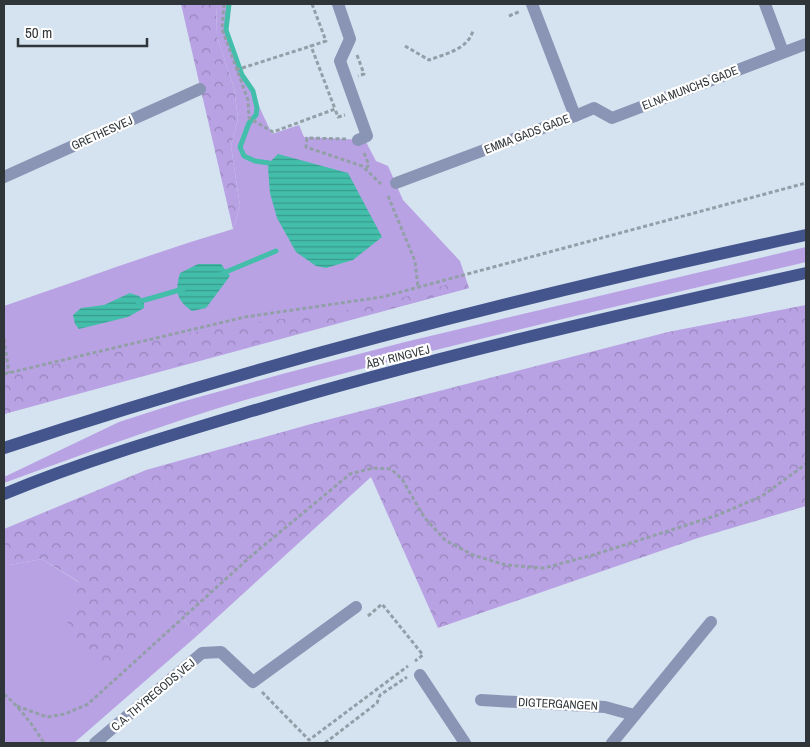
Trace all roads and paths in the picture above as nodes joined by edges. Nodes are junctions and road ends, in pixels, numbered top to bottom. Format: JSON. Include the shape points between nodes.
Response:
{"nodes":[{"id":1,"x":224,"y":4,"type":"edge"},
{"id":2,"x":312,"y":4,"type":"edge"},
{"id":3,"x":338,"y":4,"type":"edge"},
{"id":4,"x":532,"y":4,"type":"edge"},
{"id":5,"x":765,"y":4,"type":"edge"},
{"id":6,"x":473,"y":30,"type":"dead end"},
{"id":7,"x":806,"y":44,"type":"edge"},
{"id":8,"x":311,"y":46,"type":"junction"},
{"id":9,"x":405,"y":46,"type":"dead end"},
{"id":10,"x":784,"y":52,"type":"junction"},
{"id":11,"x":237,"y":70,"type":"junction"},
{"id":12,"x":200,"y":89,"type":"dead end"},
{"id":13,"x":335,"y":109,"type":"junction"},
{"id":14,"x":358,"y":110,"type":"junction"},
{"id":15,"x":575,"y":116,"type":"junction"},
{"id":16,"x":358,"y":140,"type":"joint"},
{"id":17,"x":369,"y":165,"type":"dead end"},
{"id":18,"x":365,"y":168,"type":"junction"},
{"id":19,"x":4,"y":177,"type":"edge"},
{"id":20,"x":806,"y":184,"type":"edge"},
{"id":21,"x":390,"y":185,"type":"joint"},
{"id":22,"x":388,"y":195,"type":"dead end"},
{"id":23,"x":806,"y":235,"type":"edge"},
{"id":24,"x":806,"y":273,"type":"edge"},
{"id":25,"x":418,"y":287,"type":"junction"},
{"id":26,"x":4,"y":339,"type":"edge"},
{"id":27,"x":9,"y":373,"type":"junction"},
{"id":28,"x":4,"y":374,"type":"edge"},
{"id":29,"x":4,"y":448,"type":"edge"},
{"id":30,"x":806,"y":464,"type":"edge"},
{"id":31,"x":4,"y":494,"type":"edge"},
{"id":32,"x":356,"y":607,"type":"joint"},
{"id":33,"x":711,"y":622,"type":"dead end"},
{"id":34,"x":420,"y":675,"type":"joint"},
{"id":35,"x":253,"y":682,"type":"junction"},
{"id":36,"x":4,"y":694,"type":"edge"},
{"id":37,"x":481,"y":700,"type":"dead end"},
{"id":38,"x":17,"y":706,"type":"junction"},
{"id":39,"x":634,"y":716,"type":"junction"},
{"id":40,"x":44,"y":743,"type":"edge"},
{"id":41,"x":95,"y":743,"type":"edge"},
{"id":42,"x":325,"y":743,"type":"edge"},
{"id":43,"x":464,"y":743,"type":"edge"},
{"id":44,"x":612,"y":743,"type":"edge"}],
"edges":[{"from":1,"to":11,"type":"path","via":[[222,29]]},
{"from":2,"to":8,"type":"path","via":[[326,41]]},
{"from":3,"to":14,"type":"street","via":[[350,38],[340,61]]},
{"from":4,"to":15,"type":"street","name":"EMMA GADS GADE"},
{"from":5,"to":10,"type":"street"},
{"from":6,"to":9,"type":"path","via":[[472,36],[459,48],[429,60]]},
{"from":7,"to":10,"type":"street","name":"ELNA MUNCHS GADE"},
{"from":8,"to":11,"type":"path"},
{"from":8,"to":13,"type":"path"},
{"from":10,"to":15,"type":"street","name":"ELNA MUNCHS GADE","via":[[612,118],[594,108]]},
{"from":11,"to":13,"type":"path","via":[[248,100],[249,118],[273,132]]},
{"from":12,"to":19,"type":"street","name":"GRETHESVEJ"},
{"from":13,"to":14,"type":"path","via":[[338,117]]},
{"from":14,"to":16,"type":"street","via":[[366,136]]},
{"from":15,"to":21,"type":"street","name":"EMMA GADS GADE"},
{"from":16,"to":18,"type":"path","via":[[307,138],[306,147]]},
{"from":17,"to":18,"type":"path"},
{"from":18,"to":21,"type":"path"},
{"from":20,"to":25,"type":"path"},
{"from":22,"to":25,"type":"path","via":[[415,261]]},
{"from":23,"to":29,"type":"main road","name":"ÅBY RINGVEJ","via":[[306,356],[109,413]]},
{"from":24,"to":31,"type":"main road","name":"ÅBY RINGVEJ","via":[[555,331],[315,392],[118,452]]},
{"from":25,"to":27,"type":"path","via":[[382,297],[245,317]]},
{"from":26,"to":27,"type":"path"},
{"from":27,"to":28,"type":"path"},
{"from":30,"to":38,"type":"path","via":[[762,496],[718,515],[544,568],[506,566],[473,555],[445,540],[424,517],[402,479],[391,469],[373,468],[350,474],[250,557],[88,704],[65,714],[47,717]]},
{"from":32,"to":35,"type":"street"},
{"from":32,"to":35,"type":"path","via":[[366,618],[382,604],[423,655],[309,740]]},
{"from":33,"to":39,"type":"street"},
{"from":34,"to":42,"type":"path","via":[[413,674],[380,695],[377,703]]},
{"from":34,"to":43,"type":"street"},
{"from":35,"to":41,"type":"street","name":"C.A. THYREGODS VEJ","via":[[221,652],[202,653]]},
{"from":36,"to":38,"type":"path"},
{"from":37,"to":39,"type":"street","name":"DIGTERGANGEN","via":[[605,707]]},
{"from":38,"to":40,"type":"path"},
{"from":39,"to":44,"type":"street"}]}
